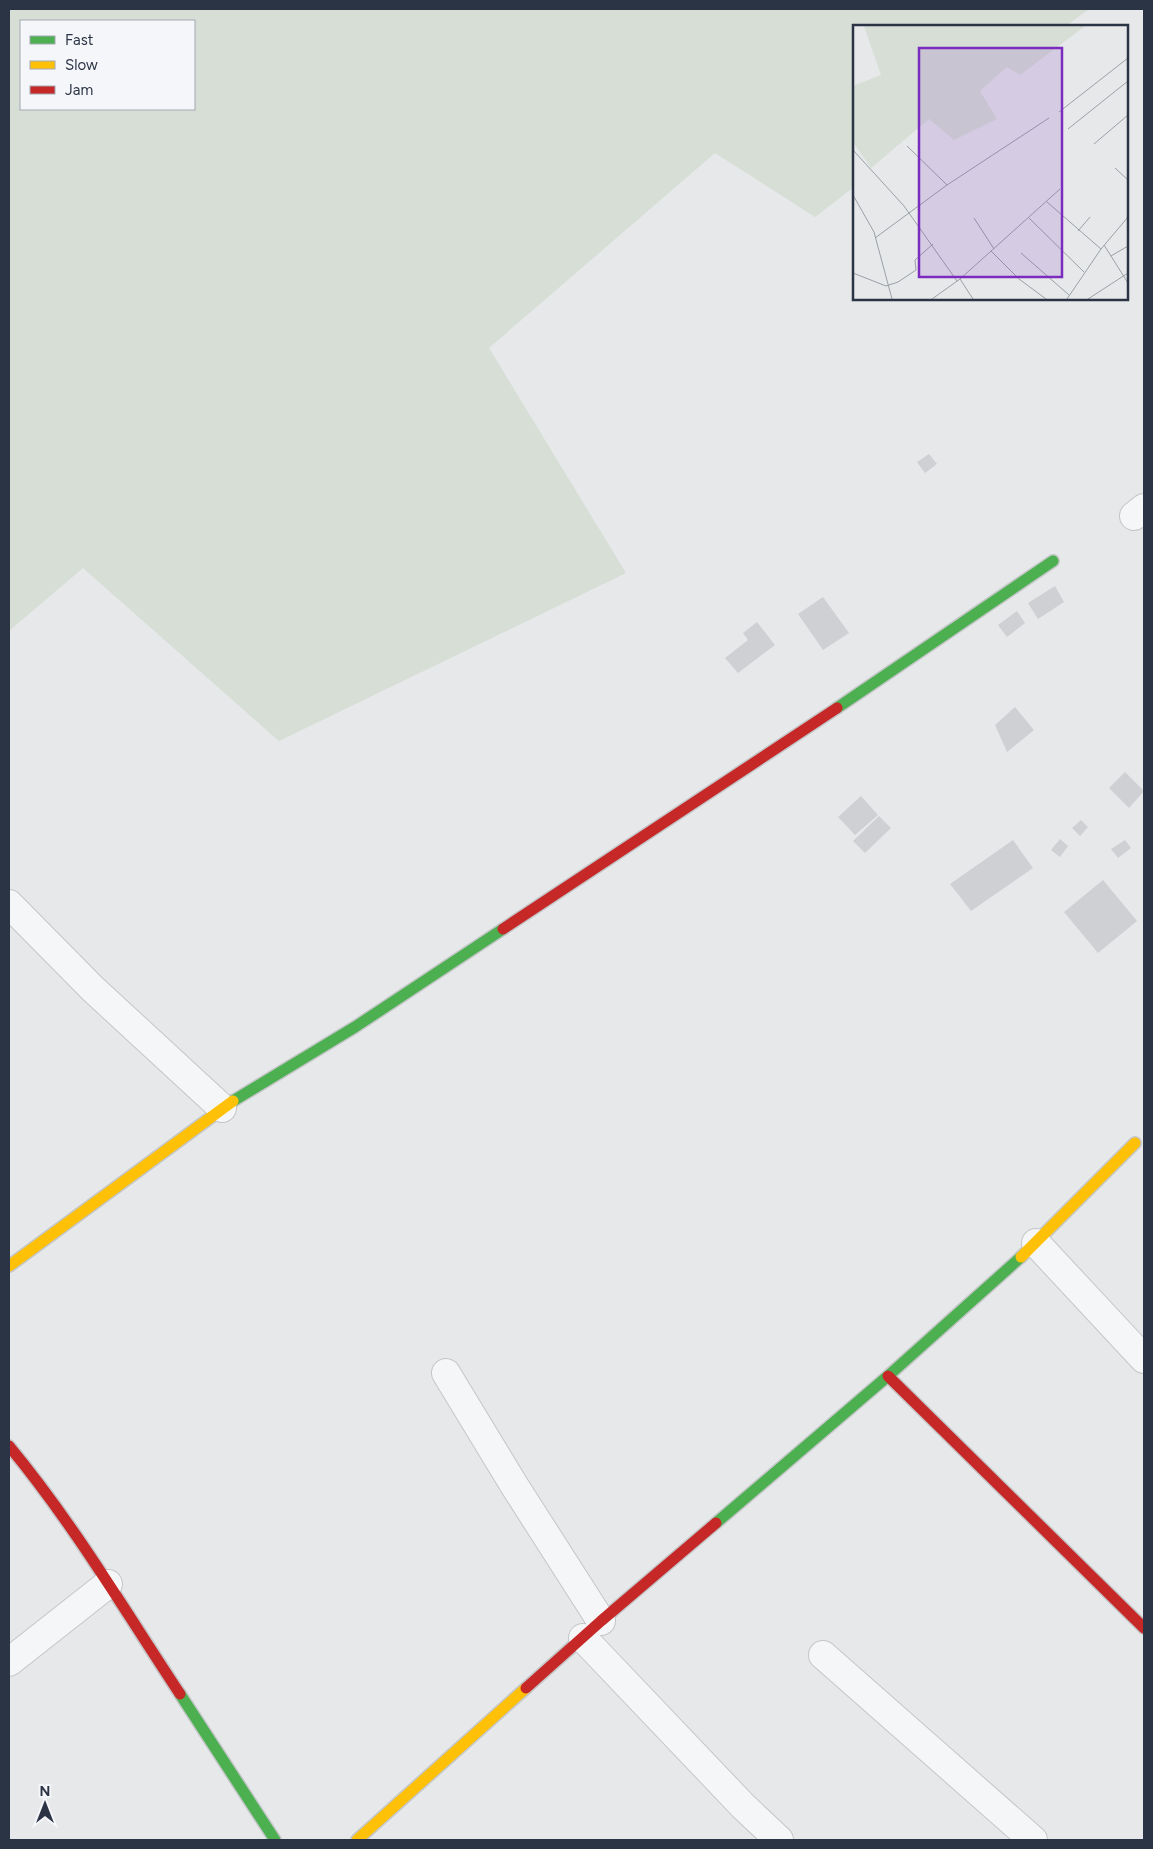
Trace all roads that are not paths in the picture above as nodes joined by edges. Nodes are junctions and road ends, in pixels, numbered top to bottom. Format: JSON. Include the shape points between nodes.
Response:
{"nodes":[{"id":1,"x":1052,"y":561,"type":"dead end"},
{"id":2,"x":9,"y":904,"type":"edge"},
{"id":3,"x":222,"y":1108,"type":"junction"},
{"id":4,"x":1135,"y":1143,"type":"dead end"},
{"id":5,"x":1036,"y":1243,"type":"junction"},
{"id":6,"x":9,"y":1266,"type":"edge"},
{"id":7,"x":1144,"y":1359,"type":"edge"},
{"id":8,"x":446,"y":1373,"type":"dead end"},
{"id":9,"x":888,"y":1376,"type":"junction"},
{"id":10,"x":9,"y":1446,"type":"edge"},
{"id":11,"x":108,"y":1584,"type":"junction"},
{"id":12,"x":1144,"y":1628,"type":"edge"},
{"id":13,"x":592,"y":1629,"type":"junction"},
{"id":14,"x":824,"y":1656,"type":"dead end"},
{"id":15,"x":9,"y":1662,"type":"edge"},
{"id":16,"x":275,"y":1840,"type":"edge"},
{"id":17,"x":357,"y":1840,"type":"edge"},
{"id":18,"x":779,"y":1840,"type":"edge"},
{"id":19,"x":1033,"y":1840,"type":"edge"}],
"edges":[{"from":1,"to":3,"type":"street","via":[[848,701],[363,1021]]},
{"from":2,"to":3,"type":"street","via":[[93,989]]},
{"from":3,"to":6,"type":"street"},
{"from":4,"to":5,"type":"street"},
{"from":5,"to":7,"type":"street"},
{"from":5,"to":9,"type":"street"},
{"from":8,"to":13,"type":"street","via":[[514,1485]]},
{"from":9,"to":12,"type":"street"},
{"from":9,"to":13,"type":"street"},
{"from":10,"to":11,"type":"street","via":[[34,1476]]},
{"from":11,"to":15,"type":"street"},
{"from":11,"to":16,"type":"street"},
{"from":13,"to":17,"type":"street"},
{"from":13,"to":18,"type":"street","via":[[744,1806]]},
{"from":14,"to":19,"type":"street"}]}
